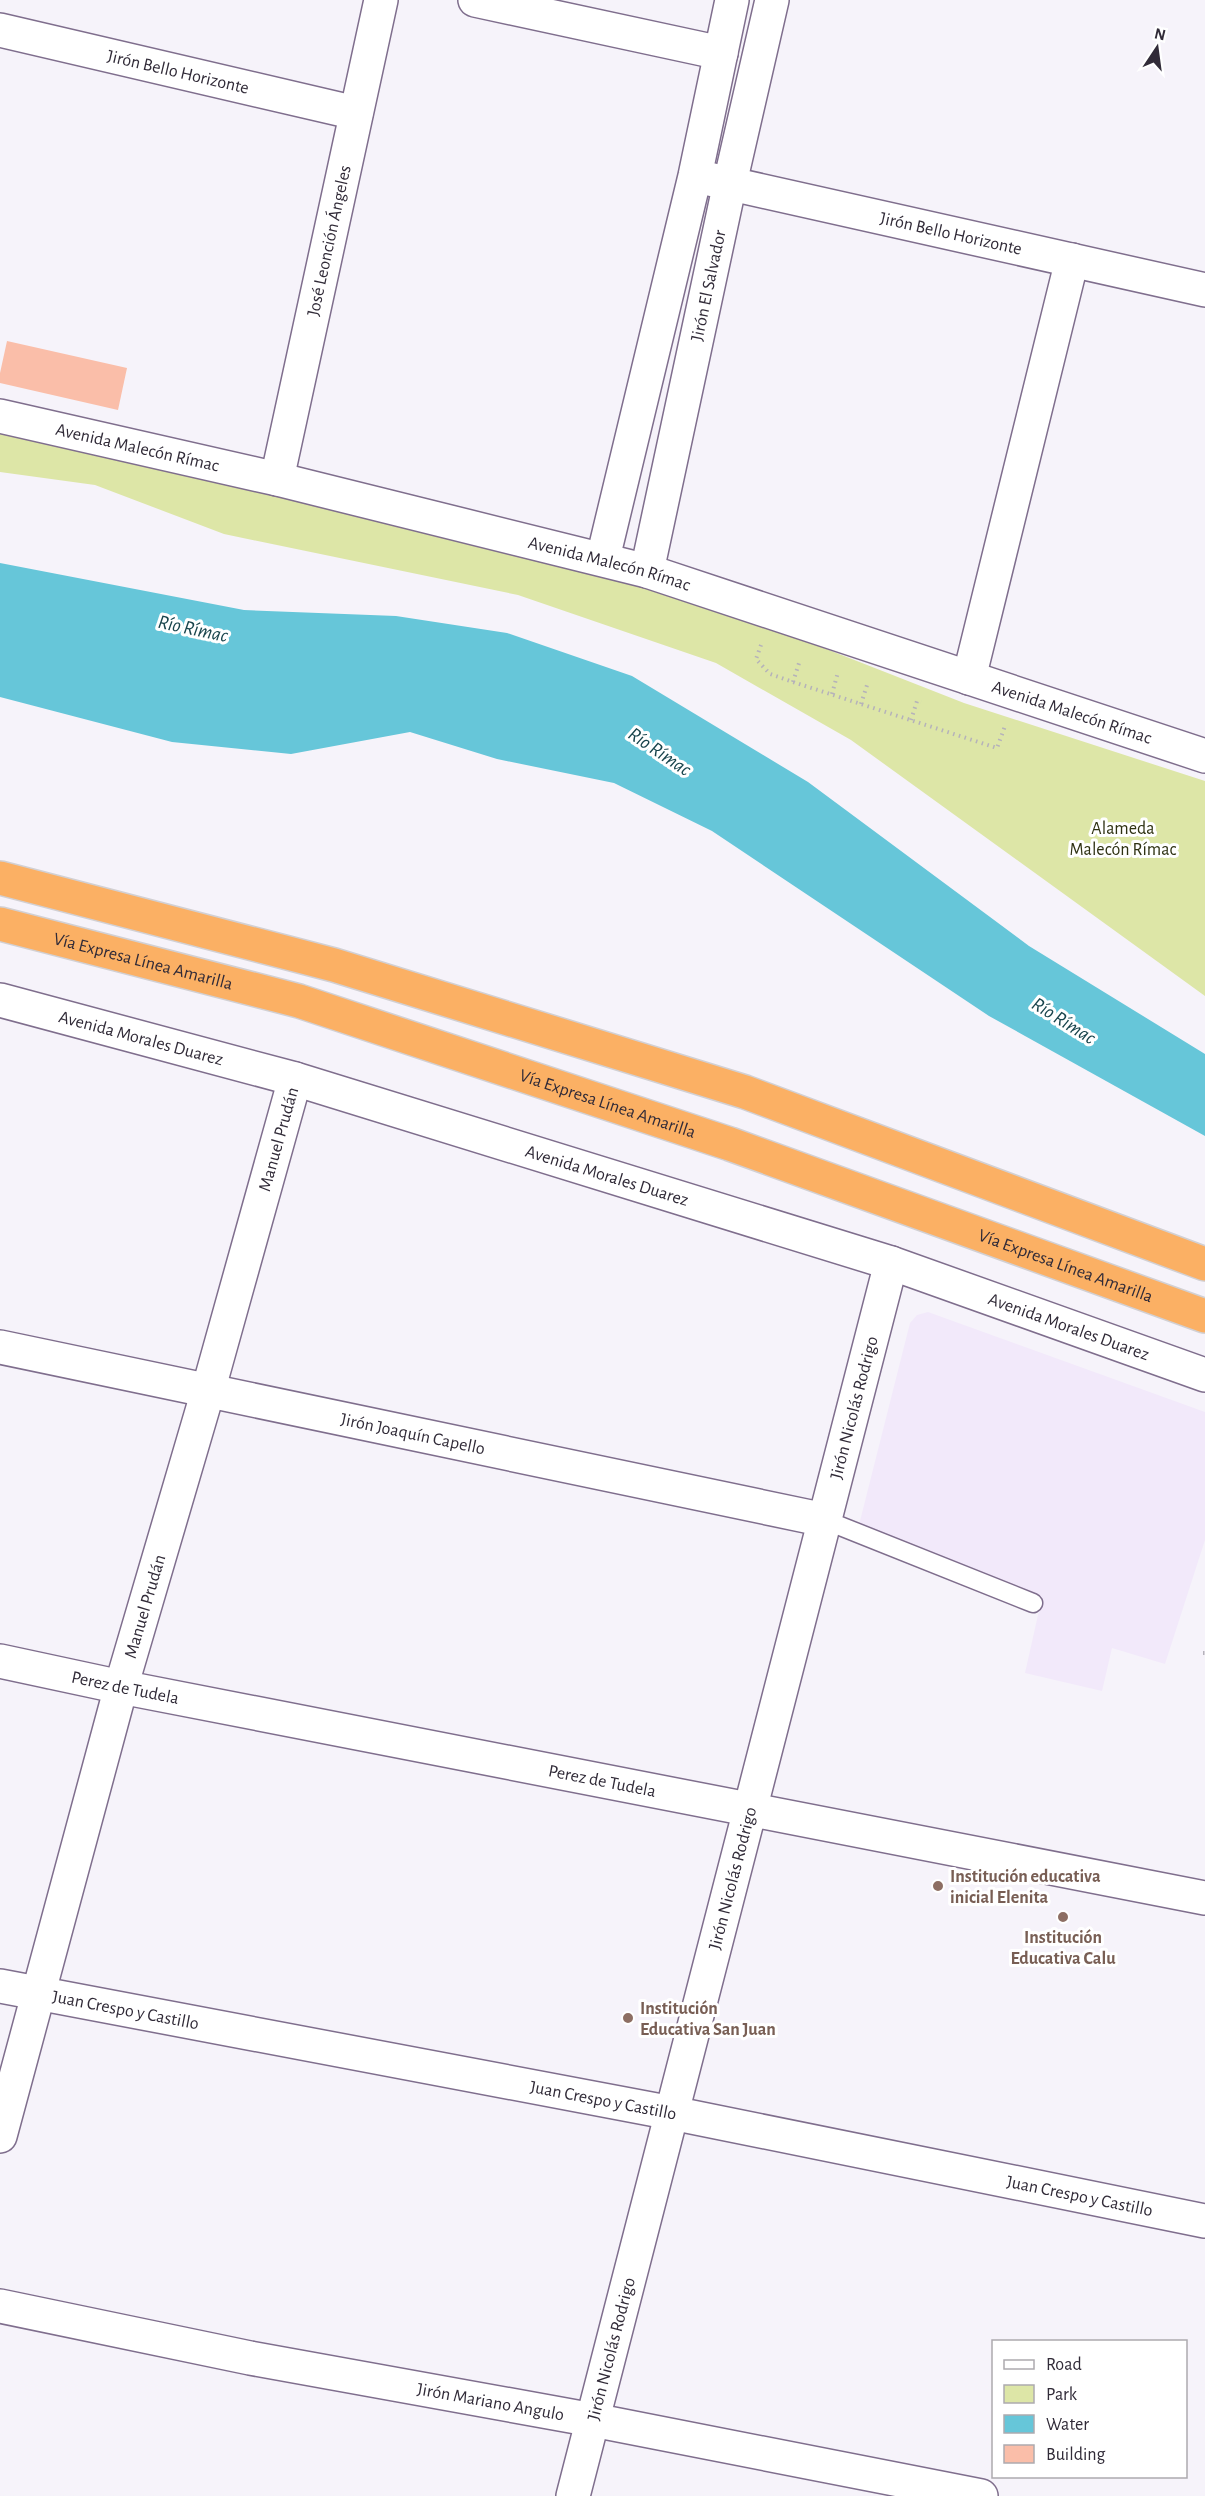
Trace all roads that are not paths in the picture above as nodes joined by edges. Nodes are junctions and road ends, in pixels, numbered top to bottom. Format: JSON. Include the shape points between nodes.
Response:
{"nodes":[{"id":1,"x":381,"y":0,"type":"edge"},
{"id":2,"x":475,"y":0,"type":"edge"},
{"id":3,"x":732,"y":0,"type":"edge"},
{"id":4,"x":772,"y":0,"type":"edge"},
{"id":5,"x":0,"y":30,"type":"edge"},
{"id":6,"x":721,"y":53,"type":"junction"},
{"id":7,"x":356,"y":113,"type":"junction"},
{"id":8,"x":695,"y":176,"type":"junction"},
{"id":9,"x":730,"y":183,"type":"junction"},
{"id":10,"x":1072,"y":260,"type":"junction"},
{"id":11,"x":1205,"y":290,"type":"edge"},
{"id":12,"x":0,"y":416,"type":"edge"},
{"id":13,"x":277,"y":479,"type":"junction"},
{"id":14,"x":603,"y":558,"type":"junction"},
{"id":15,"x":647,"y":571,"type":"junction"},
{"id":16,"x":969,"y":678,"type":"junction"},
{"id":17,"x":1205,"y":756,"type":"edge"},
{"id":18,"x":0,"y":878,"type":"edge"},
{"id":19,"x":0,"y":924,"type":"edge"},
{"id":20,"x":0,"y":1000,"type":"edge"},
{"id":21,"x":295,"y":1079,"type":"junction"},
{"id":22,"x":891,"y":1263,"type":"junction"},
{"id":23,"x":1205,"y":1264,"type":"edge"},
{"id":24,"x":1205,"y":1316,"type":"edge"},
{"id":25,"x":0,"y":1347,"type":"edge"},
{"id":26,"x":1205,"y":1375,"type":"edge"},
{"id":27,"x":208,"y":1391,"type":"junction"},
{"id":28,"x":825,"y":1520,"type":"junction"},
{"id":29,"x":1033,"y":1603,"type":"dead end"},
{"id":30,"x":0,"y":1661,"type":"edge"},
{"id":31,"x":121,"y":1687,"type":"junction"},
{"id":32,"x":750,"y":1809,"type":"junction"},
{"id":33,"x":1205,"y":1898,"type":"edge"},
{"id":34,"x":0,"y":1986,"type":"edge"},
{"id":35,"x":40,"y":1994,"type":"junction"},
{"id":36,"x":672,"y":2113,"type":"junction"},
{"id":37,"x":0,"y":2136,"type":"edge"},
{"id":38,"x":1205,"y":2221,"type":"edge"},
{"id":39,"x":0,"y":2306,"type":"edge"},
{"id":40,"x":592,"y":2420,"type":"junction"},
{"id":41,"x":573,"y":2496,"type":"edge"},
{"id":42,"x":981,"y":2496,"type":"edge"}],
"edges":[{"from":1,"to":7,"type":"street","name":"José Leonción Ángeles"},
{"from":2,"to":6,"type":"street"},
{"from":3,"to":6,"type":"street","name":"Jirón El Salvador"},
{"from":4,"to":9,"type":"street","name":"Jirón El Salvador"},
{"from":5,"to":7,"type":"street","name":"Jirón Bello Horizonte"},
{"from":6,"to":8,"type":"street","name":"Jirón El Salvador"},
{"from":7,"to":13,"type":"street","name":"José Leonción Ángeles"},
{"from":8,"to":9,"type":"street","name":"Jirón Bello Horizonte"},
{"from":8,"to":14,"type":"street","name":"Jirón El Salvador"},
{"from":9,"to":10,"type":"street","name":"Jirón Bello Horizonte"},
{"from":9,"to":15,"type":"street","name":"Jirón El Salvador"},
{"from":10,"to":11,"type":"street","name":"Jirón Bello Horizonte"},
{"from":10,"to":16,"type":"street"},
{"from":12,"to":13,"type":"street","name":"Avenida Malecón Rímac"},
{"from":13,"to":14,"type":"street","name":"Avenida Malecón Rímac"},
{"from":14,"to":15,"type":"street","name":"Avenida Malecón Rímac"},
{"from":15,"to":16,"type":"street","name":"Avenida Malecón Rímac"},
{"from":16,"to":17,"type":"street","name":"Avenida Malecón Rímac"},
{"from":18,"to":23,"type":"highway","via":[[334,965],[745,1092]]},
{"from":19,"to":24,"type":"highway","name":"Vía Expresa Línea Amarilla","via":[[299,1001],[730,1144]]},
{"from":20,"to":21,"type":"street","name":"Avenida Morales Duarez"},
{"from":21,"to":22,"type":"street","name":"Avenida Morales Duarez"},
{"from":21,"to":27,"type":"street","name":"Manuel Prudán"},
{"from":22,"to":26,"type":"street","name":"Avenida Morales Duarez"},
{"from":22,"to":28,"type":"street","name":"Jirón Nicolás Rodrigo"},
{"from":25,"to":27,"type":"street","name":"Jirón Joaquín Capello"},
{"from":27,"to":28,"type":"street","name":"Jirón Joaquín Capello"},
{"from":27,"to":31,"type":"street","name":"Manuel Prudán"},
{"from":28,"to":29,"type":"lane"},
{"from":28,"to":32,"type":"street","name":"Jirón Nicolás Rodrigo"},
{"from":30,"to":31,"type":"street","name":"Perez de Tudela"},
{"from":31,"to":32,"type":"street","name":"Perez de Tudela"},
{"from":31,"to":35,"type":"street","name":"Manuel Prudán"},
{"from":32,"to":33,"type":"street","name":"Perez de Tudela"},
{"from":32,"to":36,"type":"street","name":"Jirón Nicolás Rodrigo"},
{"from":34,"to":35,"type":"street","name":"Juan Crespo y Castillo"},
{"from":35,"to":36,"type":"street","name":"Juan Crespo y Castillo"},
{"from":35,"to":37,"type":"street","name":"Manuel Prudán"},
{"from":36,"to":38,"type":"street","name":"Juan Crespo y Castillo"},
{"from":36,"to":40,"type":"street","name":"Jirón Nicolás Rodrigo"},
{"from":39,"to":40,"type":"street","name":"Jirón Mariano Angulo","via":[[250,2358]]},
{"from":40,"to":41,"type":"street","name":"Jirón Nicolás Rodrigo"},
{"from":40,"to":42,"type":"street","name":"Jirón Mariano Angulo"}]}
